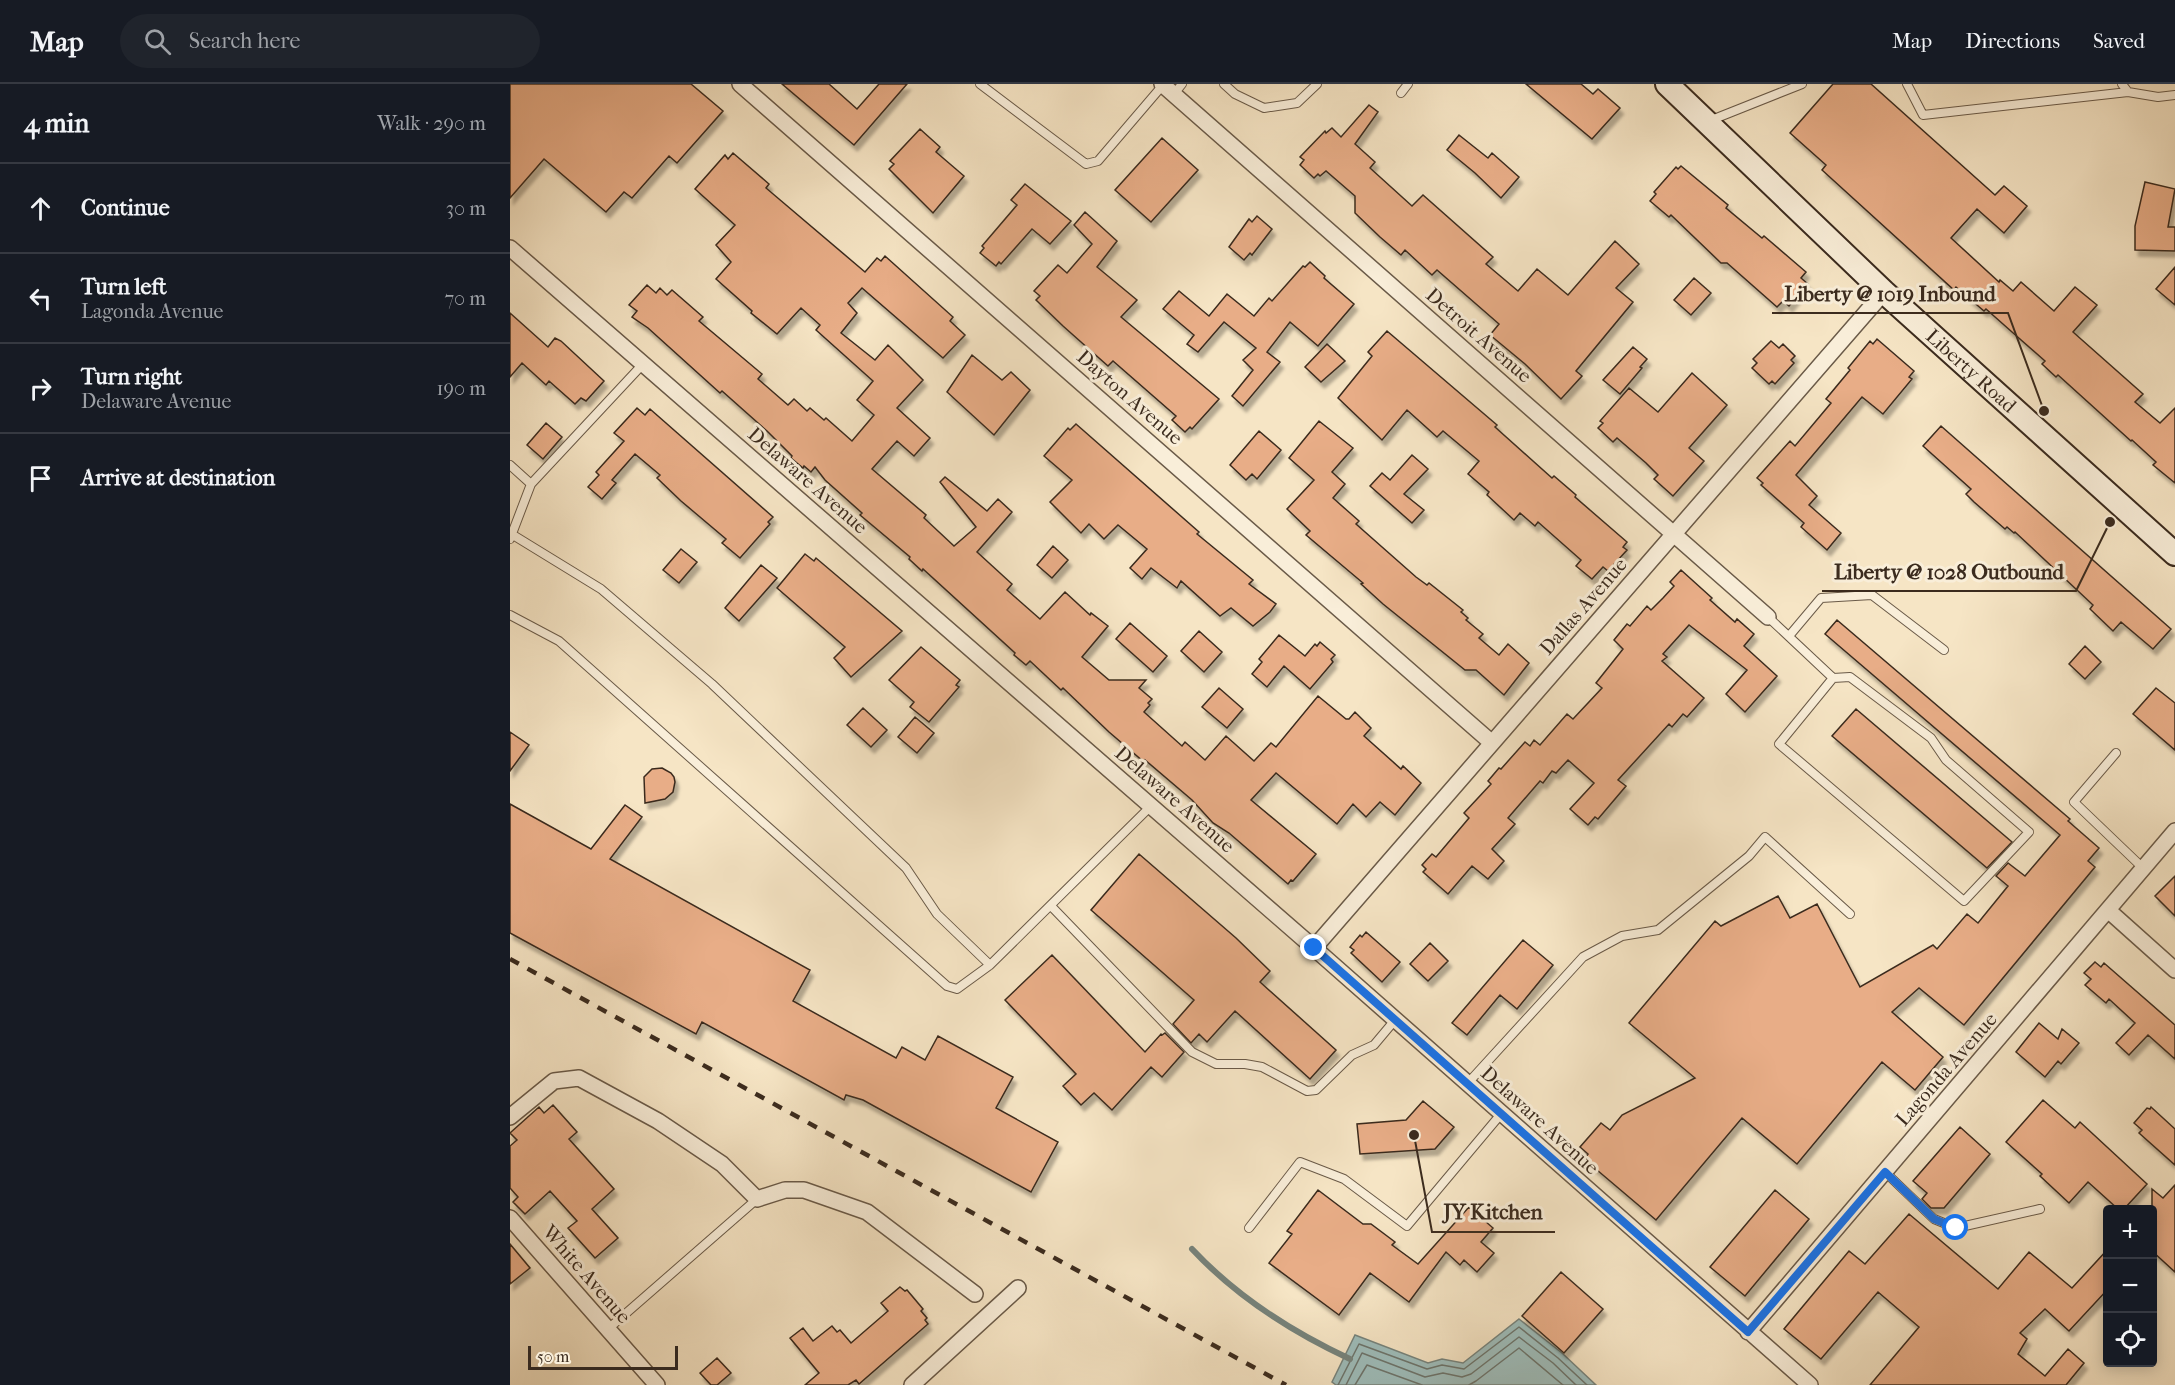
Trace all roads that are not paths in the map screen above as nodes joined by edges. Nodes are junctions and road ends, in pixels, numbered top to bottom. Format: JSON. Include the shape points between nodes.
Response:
{"nodes":[{"id":1,"x":740,"y":84,"type":"edge"},
{"id":2,"x":981,"y":84,"type":"edge"},
{"id":3,"x":1224,"y":84,"type":"edge"},
{"id":4,"x":1317,"y":84,"type":"edge"},
{"id":5,"x":1408,"y":84,"type":"edge"},
{"id":6,"x":1667,"y":84,"type":"edge"},
{"id":7,"x":1802,"y":84,"type":"edge"},
{"id":8,"x":1907,"y":84,"type":"edge"},
{"id":9,"x":2122,"y":84,"type":"edge"},
{"id":10,"x":1170,"y":87,"type":"edge"},
{"id":11,"x":2128,"y":92,"type":"junction"},
{"id":12,"x":1401,"y":93,"type":"dead end"},
{"id":13,"x":2175,"y":95,"type":"edge"},
{"id":14,"x":1706,"y":122,"type":"junction"},
{"id":15,"x":510,"y":248,"type":"edge"},
{"id":16,"x":1884,"y":292,"type":"junction"},
{"id":17,"x":643,"y":364,"type":"junction"},
{"id":18,"x":510,"y":465,"type":"edge"},
{"id":19,"x":531,"y":484,"type":"junction"},
{"id":20,"x":1673,"y":534,"type":"junction"},
{"id":21,"x":511,"y":538,"type":"edge"},
{"id":22,"x":2175,"y":554,"type":"edge"},
{"id":23,"x":510,"y":615,"type":"edge"},
{"id":24,"x":1768,"y":617,"type":"joint"},
{"id":25,"x":1789,"y":636,"type":"junction"},
{"id":26,"x":1944,"y":650,"type":"dead end"},
{"id":27,"x":1833,"y":678,"type":"junction"},
{"id":28,"x":1492,"y":742,"type":"junction"},
{"id":29,"x":2116,"y":753,"type":"dead end"},
{"id":30,"x":1151,"y":806,"type":"junction"},
{"id":31,"x":2175,"y":831,"type":"edge"},
{"id":32,"x":2144,"y":869,"type":"junction"},
{"id":33,"x":1051,"y":906,"type":"junction"},
{"id":34,"x":2109,"y":911,"type":"junction"},
{"id":35,"x":1850,"y":914,"type":"dead end"},
{"id":36,"x":1314,"y":948,"type":"junction"},
{"id":37,"x":990,"y":965,"type":"junction"},
{"id":38,"x":2175,"y":970,"type":"edge"},
{"id":39,"x":1395,"y":1020,"type":"junction"},
{"id":40,"x":1467,"y":1084,"type":"junction"},
{"id":41,"x":1501,"y":1114,"type":"junction"},
{"id":42,"x":510,"y":1118,"type":"edge"},
{"id":43,"x":1885,"y":1172,"type":"junction"},
{"id":44,"x":757,"y":1199,"type":"junction"},
{"id":45,"x":2040,"y":1209,"type":"dead end"},
{"id":46,"x":510,"y":1218,"type":"edge"},
{"id":47,"x":1250,"y":1228,"type":"dead end"},
{"id":48,"x":1018,"y":1288,"type":"dead end"},
{"id":49,"x":975,"y":1294,"type":"dead end"},
{"id":50,"x":608,"y":1329,"type":"junction"},
{"id":51,"x":1748,"y":1332,"type":"junction"},
{"id":52,"x":657,"y":1385,"type":"edge"},
{"id":53,"x":912,"y":1385,"type":"edge"},
{"id":54,"x":1810,"y":1385,"type":"edge"}],
"edges":[{"from":1,"to":28,"type":"street","name":"Dayton Avenue"},
{"from":2,"to":10,"type":"lane","via":[[1086,164],[1098,161]]},
{"from":3,"to":4,"type":"lane","via":[[1264,108],[1297,103]]},
{"from":5,"to":12,"type":"lane"},
{"from":6,"to":14,"type":"main road","name":"Liberty Road"},
{"from":7,"to":14,"type":"lane"},
{"from":8,"to":11,"type":"lane","via":[[1923,115]]},
{"from":9,"to":11,"type":"lane"},
{"from":10,"to":20,"type":"street","name":"Detroit Avenue"},
{"from":11,"to":13,"type":"lane","via":[[2158,97]]},
{"from":14,"to":16,"type":"main road","name":"Liberty Road"},
{"from":15,"to":17,"type":"street","name":"Delaware Avenue"},
{"from":16,"to":20,"type":"street","name":"Dallas Avenue"},
{"from":16,"to":22,"type":"main road","name":"Liberty Road"},
{"from":17,"to":19,"type":"lane"},
{"from":17,"to":30,"type":"street","name":"Delaware Avenue"},
{"from":18,"to":19,"type":"lane"},
{"from":19,"to":21,"type":"lane"},
{"from":20,"to":24,"type":"street","name":"Detroit Avenue"},
{"from":20,"to":28,"type":"street","name":"Dallas Avenue"},
{"from":21,"to":37,"type":"lane","via":[[601,589],[712,684],[906,868],[937,914]]},
{"from":23,"to":37,"type":"lane","via":[[559,641],[947,986],[957,989]]},
{"from":24,"to":25,"type":"lane"},
{"from":25,"to":26,"type":"lane","via":[[1821,598],[1872,595]]},
{"from":25,"to":27,"type":"lane"},
{"from":27,"to":27,"type":"lane","via":[[1779,744],[1964,901],[2029,832],[1946,760],[1931,738],[1850,677]]},
{"from":28,"to":36,"type":"street","name":"Dallas Avenue"},
{"from":29,"to":32,"type":"lane","via":[[2074,802]]},
{"from":30,"to":33,"type":"lane"},
{"from":30,"to":36,"type":"street","name":"Delaware Avenue"},
{"from":31,"to":32,"type":"street","name":"Lagonda Avenue"},
{"from":32,"to":34,"type":"street","name":"Lagonda Avenue"},
{"from":33,"to":37,"type":"lane"},
{"from":33,"to":39,"type":"lane","via":[[1192,1052],[1216,1064],[1262,1067],[1307,1091],[1316,1090],[1352,1055],[1374,1045]]},
{"from":34,"to":38,"type":"street"},
{"from":34,"to":43,"type":"street","name":"Lagonda Avenue"},
{"from":35,"to":40,"type":"lane","via":[[1765,837],[1749,856],[1658,930],[1622,936],[1582,957]]},
{"from":36,"to":39,"type":"street","name":"Delaware Avenue"},
{"from":39,"to":40,"type":"street","name":"Delaware Avenue"},
{"from":40,"to":41,"type":"street","name":"Delaware Avenue"},
{"from":41,"to":47,"type":"lane","via":[[1407,1226],[1344,1179],[1300,1162]]},
{"from":41,"to":51,"type":"street","name":"Delaware Avenue"},
{"from":42,"to":44,"type":"street","via":[[554,1081],[579,1078],[658,1121],[722,1164]]},
{"from":43,"to":45,"type":"lane","via":[[1934,1219],[1956,1228]]},
{"from":43,"to":51,"type":"street","name":"Lagonda Avenue"},
{"from":44,"to":49,"type":"street","via":[[785,1190],[804,1191],[867,1212]]},
{"from":44,"to":50,"type":"lane"},
{"from":46,"to":50,"type":"street","name":"White Avenue"},
{"from":48,"to":53,"type":"street"},
{"from":50,"to":52,"type":"street","name":"White Avenue"},
{"from":51,"to":54,"type":"street","name":"Delaware Avenue"}]}
